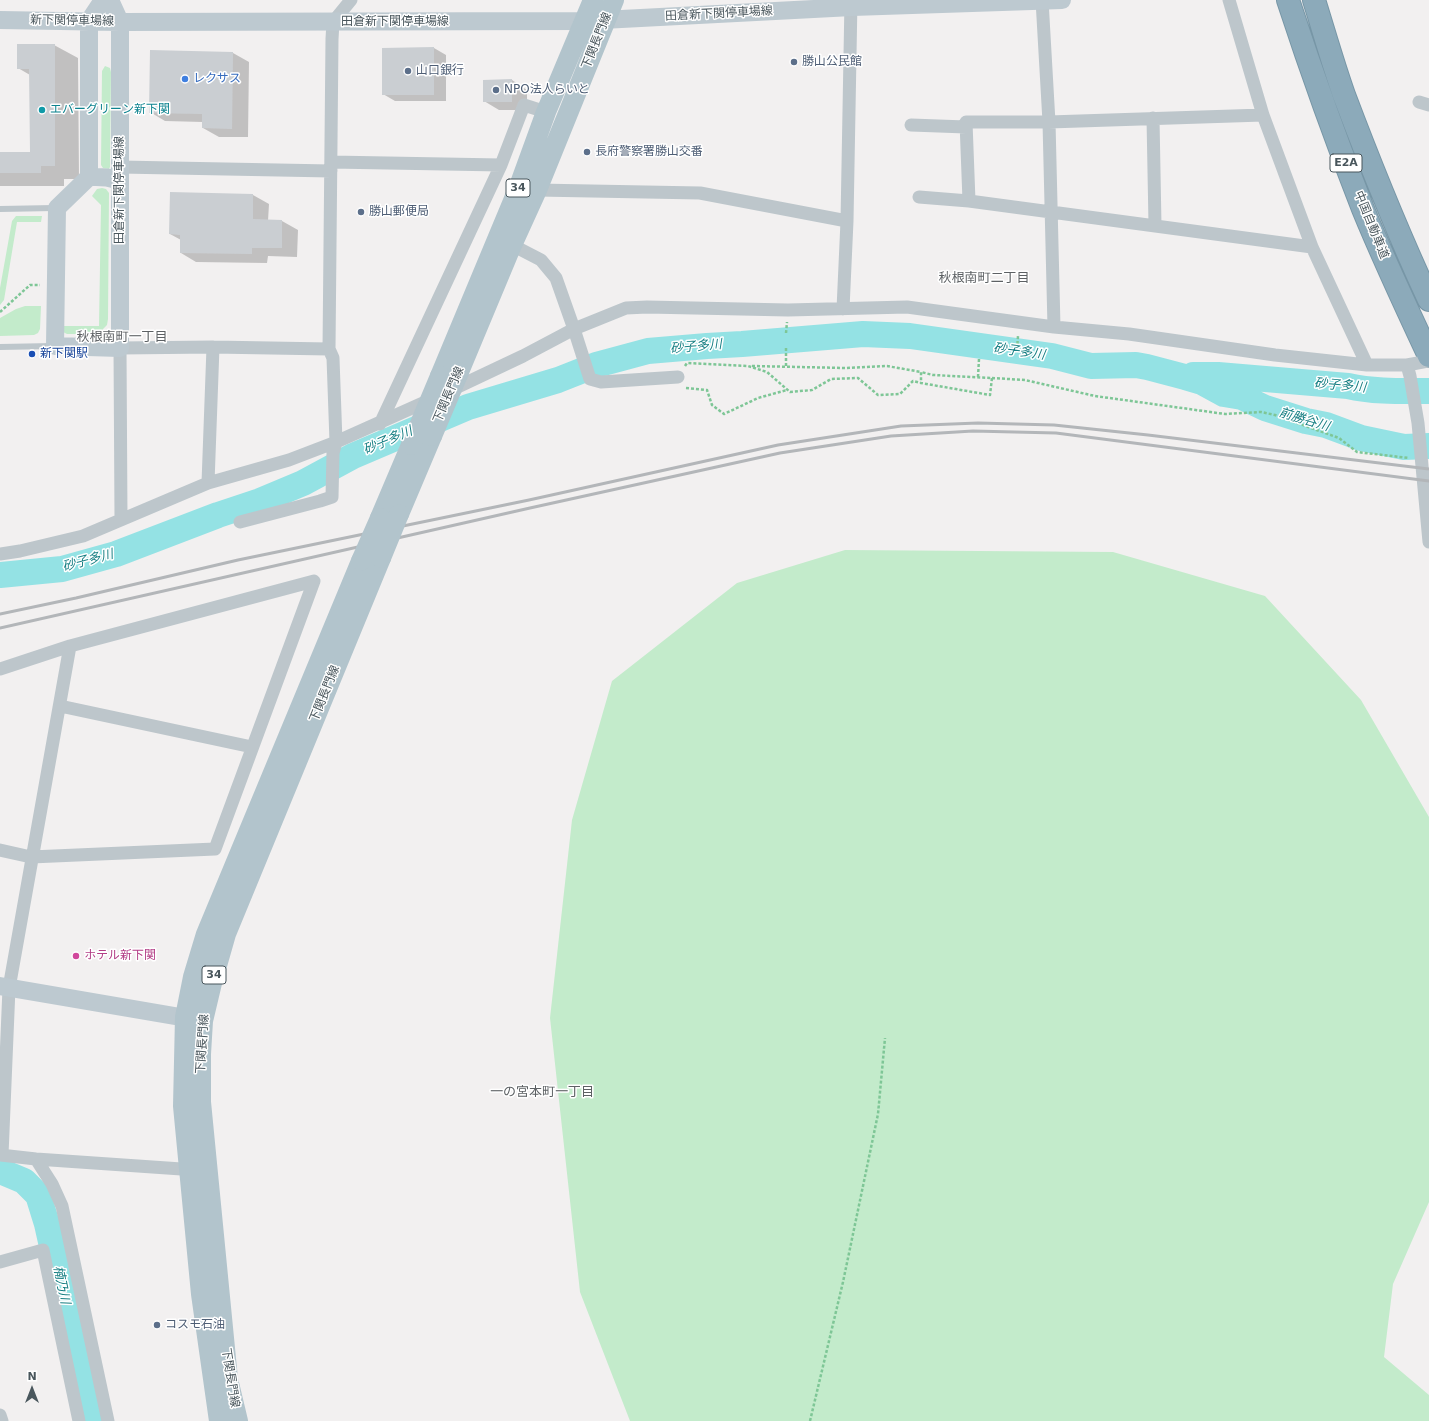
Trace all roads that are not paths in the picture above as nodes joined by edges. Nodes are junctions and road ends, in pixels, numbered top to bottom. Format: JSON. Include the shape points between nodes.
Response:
{"nodes":[{"id":1,"x":103,"y":0,"type":"edge"},
{"id":2,"x":110,"y":0,"type":"edge"},
{"id":3,"x":351,"y":0,"type":"edge"},
{"id":4,"x":594,"y":0,"type":"edge"},
{"id":5,"x":614,"y":0,"type":"edge"},
{"id":6,"x":1042,"y":0,"type":"edge"},
{"id":7,"x":1062,"y":0,"type":"edge"},
{"id":8,"x":1229,"y":0,"type":"edge"},
{"id":9,"x":1288,"y":0,"type":"edge"},
{"id":10,"x":1314,"y":0,"type":"edge"},
{"id":11,"x":852,"y":4,"type":"edge"},
{"id":12,"x":0,"y":20,"type":"edge"},
{"id":13,"x":605,"y":20,"type":"junction"},
{"id":14,"x":89,"y":21,"type":"junction"},
{"id":15,"x":120,"y":22,"type":"junction"},
{"id":16,"x":333,"y":22,"type":"junction"},
{"id":17,"x":583,"y":22,"type":"junction"},
{"id":18,"x":546,"y":112,"type":"junction"},
{"id":19,"x":1263,"y":114,"type":"junction"},
{"id":20,"x":1153,"y":118,"type":"junction"},
{"id":21,"x":1049,"y":122,"type":"junction"},
{"id":22,"x":911,"y":124,"type":"dead end"},
{"id":23,"x":966,"y":127,"type":"junction"},
{"id":24,"x":501,"y":165,"type":"junction"},
{"id":25,"x":331,"y":167,"type":"junction"},
{"id":26,"x":120,"y":175,"type":"junction"},
{"id":27,"x":89,"y":177,"type":"junction"},
{"id":28,"x":536,"y":190,"type":"junction"},
{"id":29,"x":919,"y":197,"type":"dead end"},
{"id":30,"x":969,"y":201,"type":"junction"},
{"id":31,"x":0,"y":208,"type":"edge"},
{"id":32,"x":57,"y":208,"type":"junction"},
{"id":33,"x":1051,"y":211,"type":"junction"},
{"id":34,"x":847,"y":221,"type":"junction"},
{"id":35,"x":1155,"y":225,"type":"junction"},
{"id":36,"x":512,"y":245,"type":"junction"},
{"id":37,"x":1312,"y":247,"type":"junction"},
{"id":38,"x":1429,"y":300,"type":"edge"},
{"id":39,"x":843,"y":309,"type":"junction"},
{"id":40,"x":1054,"y":327,"type":"junction"},
{"id":41,"x":574,"y":329,"type":"junction"},
{"id":42,"x":55,"y":346,"type":"junction"},
{"id":43,"x":0,"y":347,"type":"edge"},
{"id":44,"x":213,"y":347,"type":"junction"},
{"id":45,"x":120,"y":348,"type":"junction"},
{"id":46,"x":329,"y":349,"type":"junction"},
{"id":47,"x":1429,"y":356,"type":"edge"},
{"id":48,"x":1429,"y":361,"type":"edge"},
{"id":49,"x":1367,"y":365,"type":"junction"},
{"id":50,"x":1408,"y":370,"type":"junction"},
{"id":51,"x":678,"y":377,"type":"road end"},
{"id":52,"x":380,"y":424,"type":"junction"},
{"id":53,"x":335,"y":448,"type":"junction"},
{"id":54,"x":208,"y":483,"type":"junction"},
{"id":55,"x":389,"y":516,"type":"junction"},
{"id":56,"x":121,"y":519,"type":"junction"},
{"id":57,"x":240,"y":522,"type":"dead end"},
{"id":58,"x":1429,"y":542,"type":"edge"},
{"id":59,"x":0,"y":554,"type":"edge"},
{"id":60,"x":70,"y":646,"type":"junction"},
{"id":61,"x":0,"y":668,"type":"edge"},
{"id":62,"x":60,"y":706,"type":"junction"},
{"id":63,"x":252,"y":747,"type":"junction"},
{"id":64,"x":0,"y":850,"type":"edge"},
{"id":65,"x":31,"y":857,"type":"junction"},
{"id":66,"x":4,"y":987,"type":"edge"},
{"id":67,"x":194,"y":1019,"type":"junction"},
{"id":68,"x":1,"y":1155,"type":"edge"},
{"id":69,"x":36,"y":1159,"type":"junction"},
{"id":70,"x":198,"y":1170,"type":"junction"},
{"id":71,"x":0,"y":1262,"type":"edge"},
{"id":72,"x":0,"y":1415,"type":"edge"},
{"id":73,"x":2,"y":1421,"type":"edge"},
{"id":74,"x":79,"y":1421,"type":"edge"},
{"id":75,"x":108,"y":1421,"type":"edge"},
{"id":76,"x":218,"y":1421,"type":"edge"},
{"id":77,"x":238,"y":1421,"type":"edge"}],
"edges":[{"from":1,"to":14,"type":"main road"},
{"from":2,"to":15,"type":"main road","name":"新下関停車場線"},
{"from":3,"to":16,"type":"street"},
{"from":4,"to":17,"type":"main road","name":"下関長門線","number":"34"},
{"from":5,"to":13,"type":"main road","name":"下関長門線","number":"34"},
{"from":6,"to":7,"type":"main road","name":"田倉新下関停車場線"},
{"from":6,"to":11,"type":"main road","name":"田倉新下関停車場線"},
{"from":6,"to":21,"type":"street"},
{"from":8,"to":19,"type":"street"},
{"from":9,"to":47,"type":"highway","name":"中国自動車道","number":"E2A","via":[[1322,102],[1361,202]]},
{"from":10,"to":38,"type":"highway","name":"中国自動車道","number":"E2A","via":[[1344,94],[1388,207]]},
{"from":11,"to":13,"type":"main road","name":"田倉新下関停車場線"},
{"from":11,"to":34,"type":"street"},
{"from":12,"to":14,"type":"main road","name":"新下関停車場線"},
{"from":13,"to":17,"type":"main road","name":"田倉新下関停車場線"},
{"from":13,"to":28,"type":"main road","name":"下関長門線","number":"34"},
{"from":14,"to":15,"type":"main road","name":"新下関停車場線"},
{"from":14,"to":27,"type":"main road"},
{"from":15,"to":16,"type":"main road","name":"田倉新下関停車場線"},
{"from":15,"to":26,"type":"main road","name":"田倉新下関停車場線"},
{"from":16,"to":17,"type":"main road","name":"田倉新下関停車場線"},
{"from":16,"to":25,"type":"street"},
{"from":17,"to":18,"type":"main road","name":"下関長門線","number":"34"},
{"from":18,"to":24,"type":"street","via":[[524,105]]},
{"from":18,"to":55,"type":"main road","name":"下関長門線","number":"34","bridge":true,"via":[[518,189],[410,445]]},
{"from":19,"to":20,"type":"street"},
{"from":19,"to":37,"type":"street"},
{"from":20,"to":21,"type":"street"},
{"from":20,"to":35,"type":"street"},
{"from":21,"to":23,"type":"street","via":[[966,122]]},
{"from":21,"to":33,"type":"street"},
{"from":22,"to":23,"type":"street"},
{"from":23,"to":30,"type":"street"},
{"from":24,"to":25,"type":"street"},
{"from":24,"to":52,"type":"street"},
{"from":25,"to":26,"type":"street"},
{"from":25,"to":46,"type":"street"},
{"from":26,"to":27,"type":"main road","via":[[114,178]]},
{"from":26,"to":45,"type":"main road","name":"田倉新下関停車場線"},
{"from":27,"to":32,"type":"main road"},
{"from":28,"to":34,"type":"street","via":[[700,193]]},
{"from":28,"to":36,"type":"main road","name":"下関長門線","number":"34"},
{"from":29,"to":30,"type":"street"},
{"from":30,"to":33,"type":"street"},
{"from":31,"to":32,"type":"lane"},
{"from":32,"to":42,"type":"main road"},
{"from":33,"to":35,"type":"street"},
{"from":33,"to":40,"type":"street"},
{"from":34,"to":39,"type":"street"},
{"from":35,"to":37,"type":"street"},
{"from":36,"to":41,"type":"street","via":[[541,260],[556,278]]},
{"from":36,"to":55,"type":"main road","name":"下関長門線","number":"34","bridge":true,"via":[[432,436]]},
{"from":37,"to":49,"type":"street"},
{"from":39,"to":40,"type":"street","via":[[907,307]]},
{"from":39,"to":41,"type":"street","via":[[626,308]]},
{"from":40,"to":49,"type":"street","via":[[1129,334]]},
{"from":41,"to":51,"type":"street","via":[[590,379],[601,382]]},
{"from":41,"to":52,"type":"street"},
{"from":42,"to":43,"type":"lane"},
{"from":42,"to":45,"type":"main road"},
{"from":44,"to":45,"type":"street"},
{"from":44,"to":46,"type":"street"},
{"from":44,"to":54,"type":"street"},
{"from":45,"to":56,"type":"street"},
{"from":46,"to":53,"type":"street","via":[[333,358]]},
{"from":48,"to":50,"type":"street"},
{"from":49,"to":50,"type":"street"},
{"from":50,"to":58,"type":"street","via":[[1416,408],[1418,457]]},
{"from":52,"to":53,"type":"street"},
{"from":53,"to":54,"type":"street"},
{"from":53,"to":57,"type":"street","via":[[332,497]]},
{"from":54,"to":56,"type":"street"},
{"from":55,"to":67,"type":"main road","name":"下関長門線","number":"34","bridge":true,"via":[[381,558],[226,934],[212,983]]},
{"from":55,"to":67,"type":"main road","name":"下関長門線","number":"34","bridge":true,"via":[[361,562],[206,934],[194,977]]},
{"from":56,"to":59,"type":"street","via":[[83,536]]},
{"from":60,"to":61,"type":"street"},
{"from":60,"to":62,"type":"street"},
{"from":60,"to":63,"type":"street","via":[[314,582]]},
{"from":62,"to":63,"type":"street"},
{"from":62,"to":65,"type":"street"},
{"from":63,"to":65,"type":"street","via":[[215,849]]},
{"from":64,"to":65,"type":"street"},
{"from":65,"to":66,"type":"street"},
{"from":66,"to":67,"type":"main road"},
{"from":66,"to":68,"type":"street"},
{"from":67,"to":70,"type":"main road","name":"下関長門線","number":"34","via":[[201,1054]]},
{"from":68,"to":69,"type":"street"},
{"from":69,"to":70,"type":"street"},
{"from":69,"to":75,"type":"street","via":[[62,1206]]},
{"from":70,"to":76,"type":"main road","name":"下関長門線","number":"34","via":[[201,1294]]},
{"from":70,"to":77,"type":"main road","name":"下関長門線","number":"34","via":[[228,1379]]},
{"from":71,"to":74,"type":"street","via":[[43,1250]]},
{"from":72,"to":73,"type":"street"}]}
